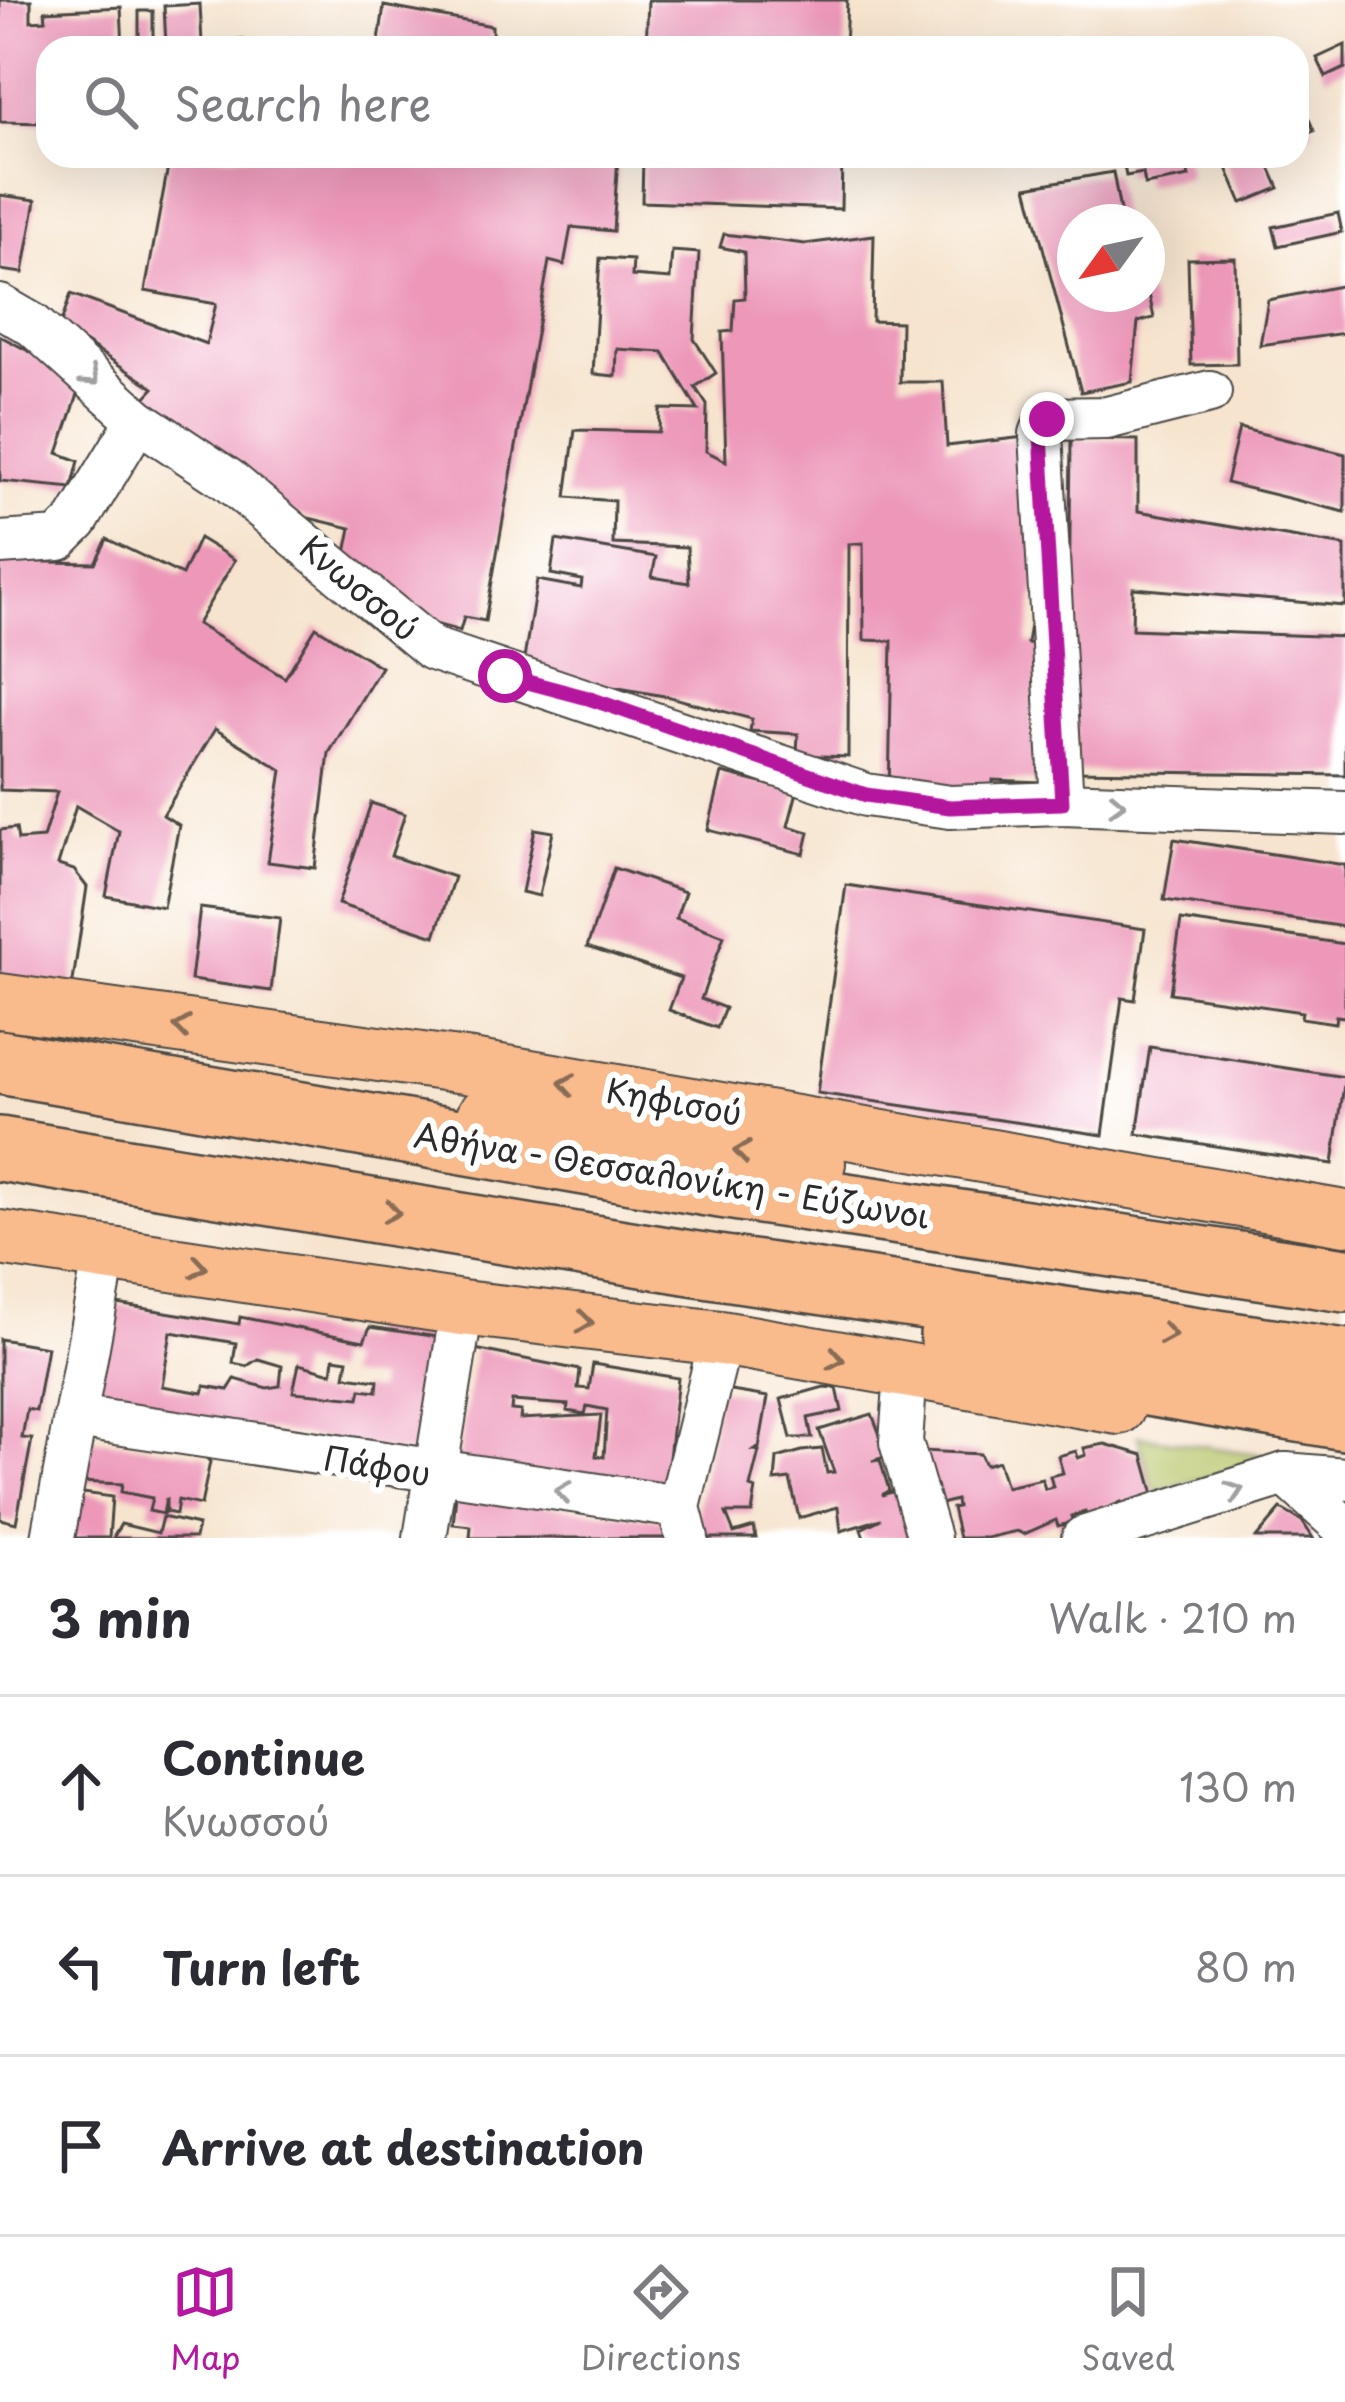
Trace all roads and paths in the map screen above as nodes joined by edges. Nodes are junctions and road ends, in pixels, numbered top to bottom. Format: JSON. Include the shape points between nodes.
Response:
{"nodes":[{"id":1,"x":0,"y":306,"type":"edge"},
{"id":2,"x":1210,"y":392,"type":"dead end"},
{"id":3,"x":138,"y":420,"type":"junction"},
{"id":4,"x":0,"y":543,"type":"edge"},
{"id":5,"x":1062,"y":803,"type":"junction"},
{"id":6,"x":1345,"y":813,"type":"edge"},
{"id":7,"x":0,"y":1001,"type":"edge"},
{"id":8,"x":0,"y":1051,"type":"edge"},
{"id":9,"x":0,"y":1062,"type":"edge"},
{"id":10,"x":0,"y":1149,"type":"edge"},
{"id":11,"x":858,"y":1169,"type":"junction"},
{"id":12,"x":1345,"y":1219,"type":"edge"},
{"id":13,"x":0,"y":1238,"type":"edge"},
{"id":14,"x":1066,"y":1238,"type":"junction"},
{"id":15,"x":105,"y":1253,"type":"junction"},
{"id":16,"x":691,"y":1263,"type":"junction"},
{"id":17,"x":1345,"y":1280,"type":"edge"},
{"id":18,"x":462,"y":1308,"type":"junction"},
{"id":19,"x":721,"y":1338,"type":"junction"},
{"id":20,"x":1345,"y":1360,"type":"edge"},
{"id":21,"x":906,"y":1372,"type":"junction"},
{"id":22,"x":76,"y":1417,"type":"junction"},
{"id":23,"x":1345,"y":1418,"type":"edge"},
{"id":24,"x":1345,"y":1444,"type":"edge"},
{"id":25,"x":1285,"y":1474,"type":"junction"},
{"id":26,"x":436,"y":1475,"type":"junction"},
{"id":27,"x":1345,"y":1479,"type":"edge"},
{"id":28,"x":683,"y":1523,"type":"edge"},
{"id":29,"x":1191,"y":1525,"type":"edge"},
{"id":30,"x":1345,"y":1528,"type":"edge"},
{"id":31,"x":53,"y":1538,"type":"edge"},
{"id":32,"x":425,"y":1538,"type":"edge"},
{"id":33,"x":929,"y":1538,"type":"edge"},
{"id":34,"x":1083,"y":1538,"type":"edge"}],
"edges":[{"from":1,"to":3,"type":"street","name":"Κνωσσού","one_way":true},
{"from":2,"to":5,"type":"street","via":[[1106,418],[1047,419],[1041,434]]},
{"from":3,"to":4,"type":"street","via":[[59,539]]},
{"from":3,"to":5,"type":"street","name":"Κνωσσού","via":[[226,478],[432,650],[866,795],[950,807]]},
{"from":5,"to":6,"type":"street","name":"Κνωσσού","one_way":true},
{"from":12,"to":7,"type":"main road","name":"Κηφισού","one_way":true,"via":[[472,1067]]},
{"from":11,"to":8,"type":"main road","one_way":true,"via":[[182,1069]]},
{"from":9,"to":14,"type":"highway","name":"Αθήνα - Θεσσαλονίκη - Εύζωνοι"},
{"from":10,"to":16,"type":"highway","one_way":true},
{"from":11,"to":12,"type":"main road"},
{"from":11,"to":14,"type":"highway"},
{"from":13,"to":15,"type":"main road"},
{"from":14,"to":17,"type":"highway","name":"Αθήνα - Θεσσαλονίκη - Εύζωνοι"},
{"from":15,"to":18,"type":"main road","one_way":true},
{"from":15,"to":22,"type":"street"},
{"from":16,"to":20,"type":"highway","one_way":true},
{"from":16,"to":23,"type":"highway","via":[[1084,1373]]},
{"from":18,"to":19,"type":"main road","one_way":true},
{"from":18,"to":26,"type":"street"},
{"from":19,"to":21,"type":"main road","one_way":true},
{"from":19,"to":28,"type":"street"},
{"from":21,"to":24,"type":"main road"},
{"from":21,"to":33,"type":"street","via":[[901,1442]]},
{"from":22,"to":26,"type":"street","name":"Πάφου"},
{"from":22,"to":31,"type":"street"},
{"from":25,"to":27,"type":"street"},
{"from":29,"to":25,"type":"street","one_way":true},
{"from":25,"to":30,"type":"street"},
{"from":28,"to":26,"type":"street","name":"Πάφου","one_way":true},
{"from":26,"to":32,"type":"street"},
{"from":29,"to":34,"type":"street"}]}
